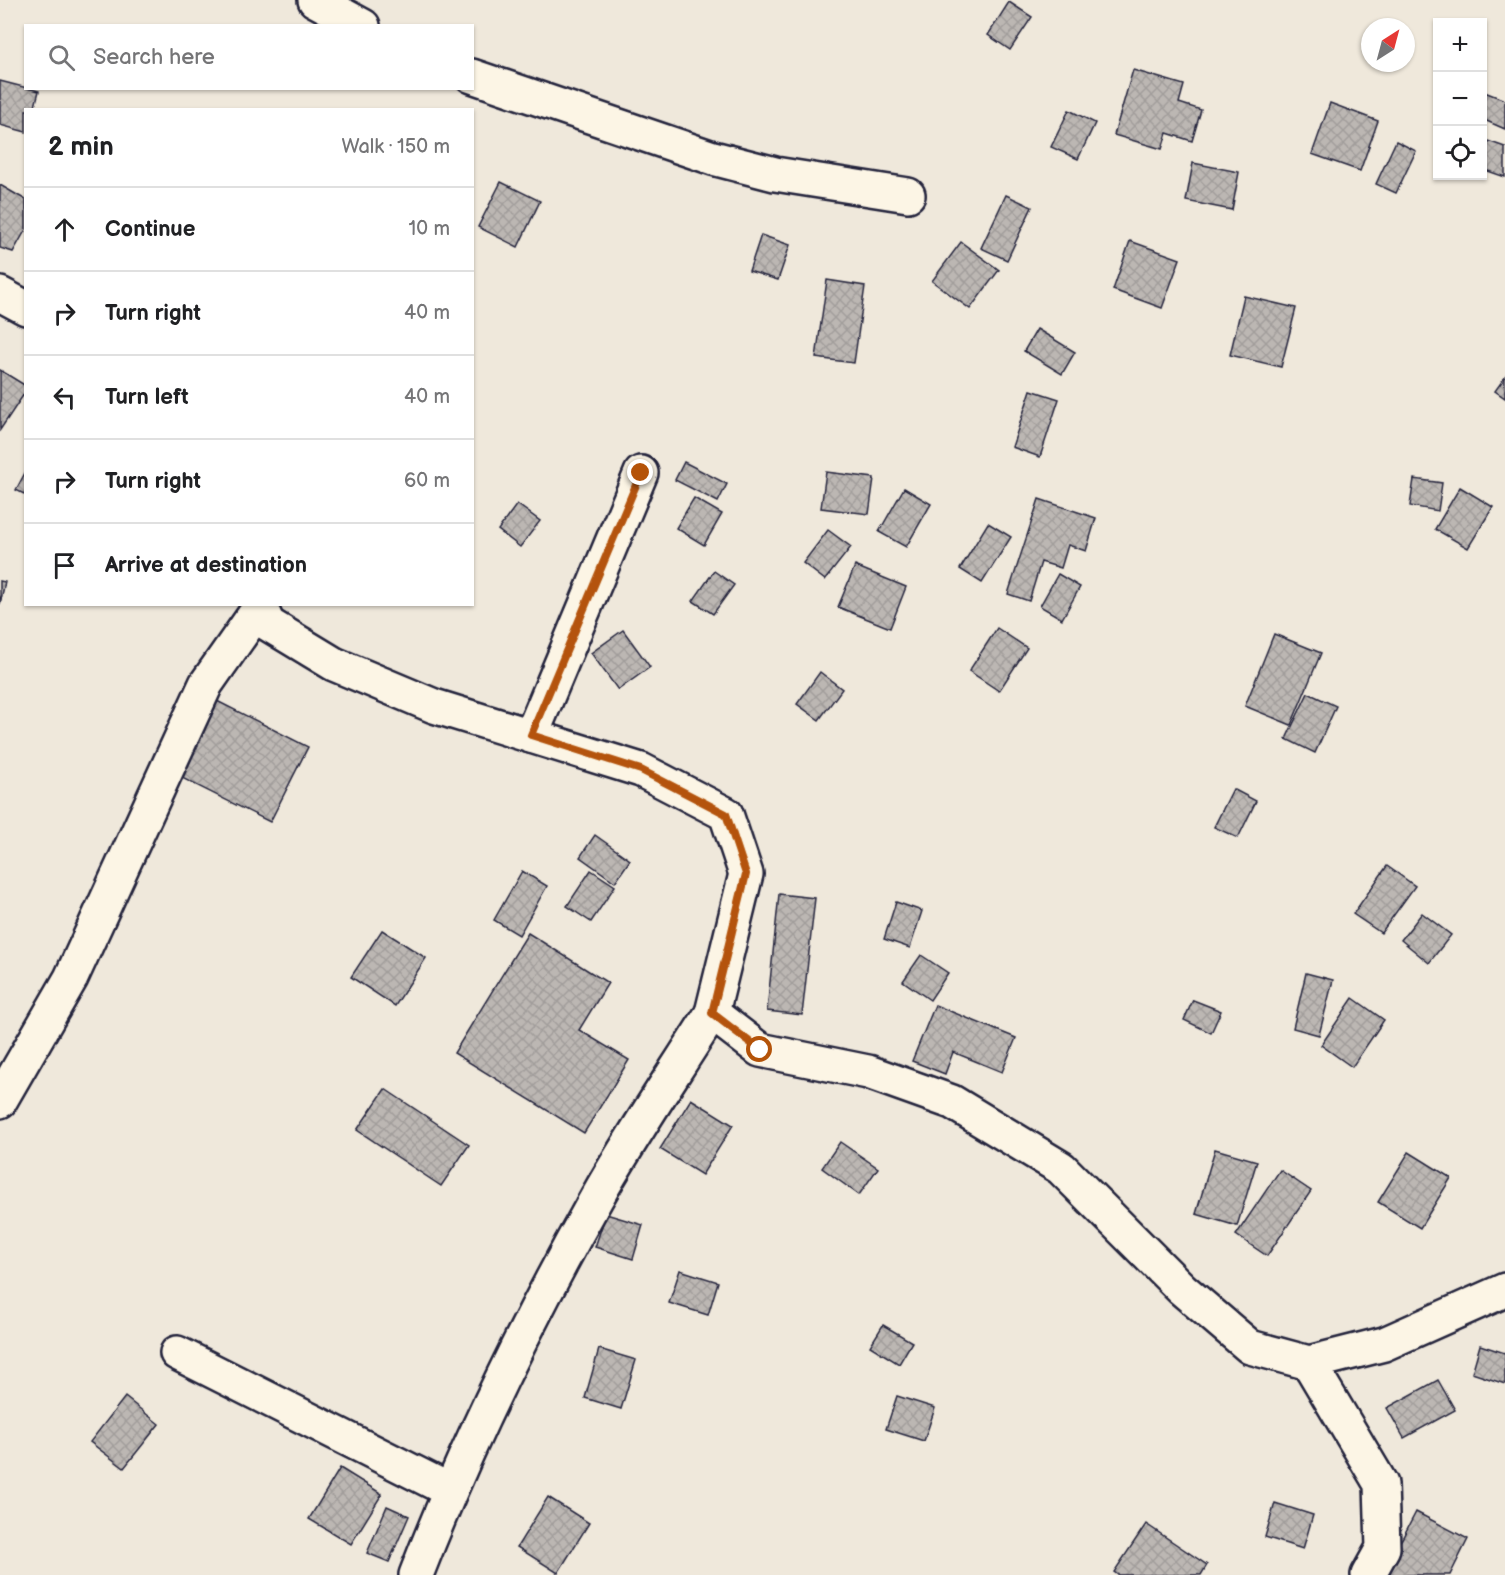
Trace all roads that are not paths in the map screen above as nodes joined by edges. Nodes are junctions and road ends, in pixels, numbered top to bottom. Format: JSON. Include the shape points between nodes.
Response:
{"nodes":[{"id":1,"x":315,"y":0,"type":"edge"},
{"id":2,"x":359,"y":24,"type":"edge"},
{"id":3,"x":474,"y":77,"type":"edge"},
{"id":4,"x":908,"y":195,"type":"dead end"},
{"id":5,"x":0,"y":294,"type":"edge"},
{"id":6,"x":24,"y":307,"type":"edge"},
{"id":7,"x":641,"y":473,"type":"dead end"},
{"id":8,"x":259,"y":606,"type":"edge"},
{"id":9,"x":531,"y":735,"type":"junction"},
{"id":10,"x":712,"y":1013,"type":"junction"},
{"id":11,"x":0,"y":1101,"type":"edge"},
{"id":12,"x":1505,"y":1290,"type":"edge"},
{"id":13,"x":177,"y":1353,"type":"dead end"},
{"id":14,"x":1309,"y":1363,"type":"junction"},
{"id":15,"x":449,"y":1490,"type":"junction"},
{"id":16,"x":416,"y":1575,"type":"edge"},
{"id":17,"x":1368,"y":1575,"type":"edge"}],
"edges":[{"from":1,"to":2,"type":"street"},
{"from":3,"to":4,"type":"street","via":[[713,158],[775,174]]},
{"from":5,"to":6,"type":"street"},
{"from":7,"to":9,"type":"street"},
{"from":8,"to":9,"type":"street","via":[[268,624],[334,664],[435,706]]},
{"from":8,"to":11,"type":"street","via":[[206,684],[72,978]]},
{"from":9,"to":10,"type":"street","via":[[641,770],[726,814],[746,874]]},
{"from":10,"to":14,"type":"street","via":[[760,1050],[868,1072],[952,1102],[1061,1168],[1182,1289],[1250,1347]]},
{"from":10,"to":15,"type":"street","via":[[597,1198],[478,1426]]},
{"from":12,"to":14,"type":"street","via":[[1383,1344]]},
{"from":13,"to":15,"type":"street"},
{"from":14,"to":17,"type":"street","via":[[1381,1484],[1383,1548]]},
{"from":15,"to":16,"type":"street"}]}
